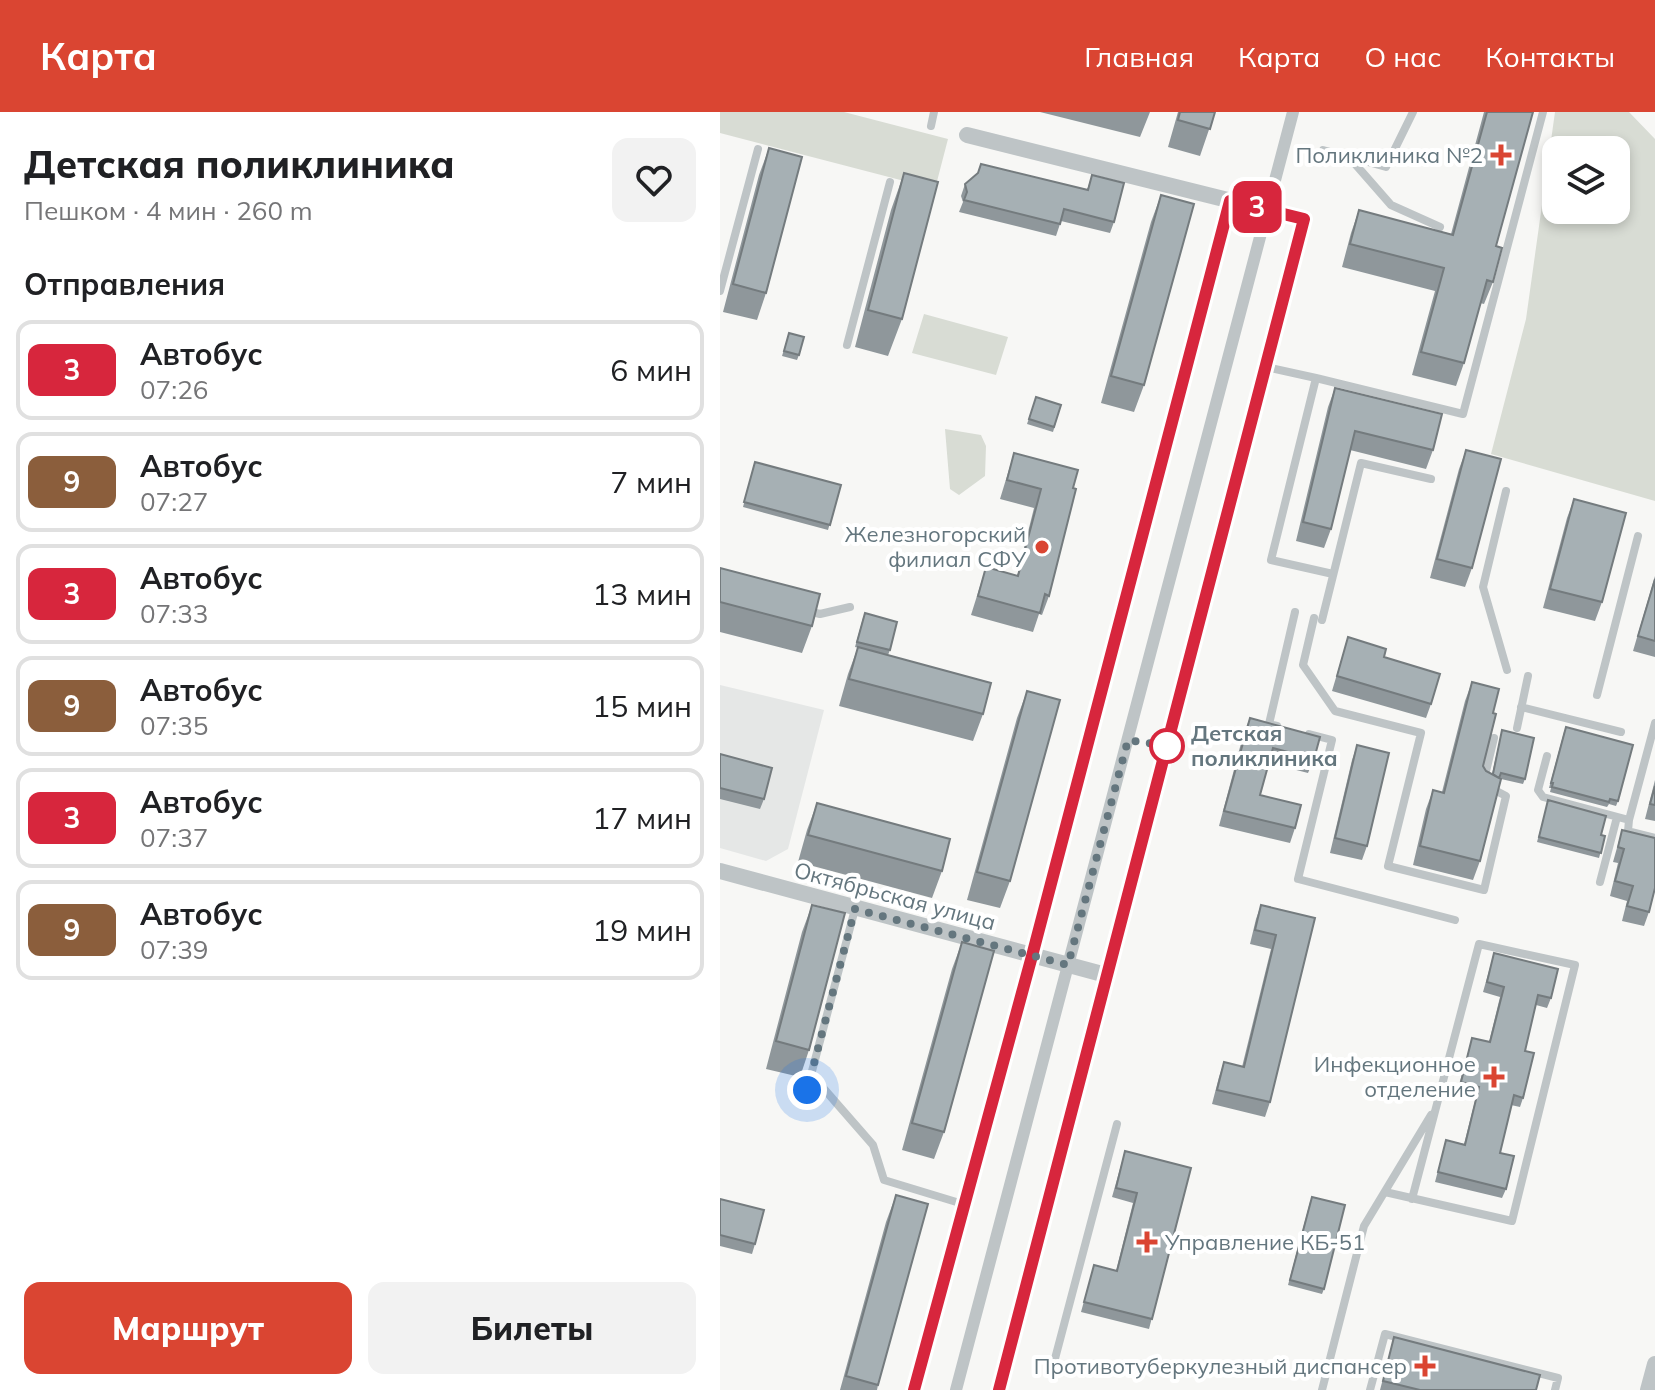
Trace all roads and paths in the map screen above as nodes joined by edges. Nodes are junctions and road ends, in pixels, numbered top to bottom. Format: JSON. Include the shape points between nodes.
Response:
{"nodes":[{"id":1,"x":934,"y":112,"type":"edge"},
{"id":2,"x":1293,"y":112,"type":"edge"},
{"id":3,"x":1413,"y":112,"type":"edge"},
{"id":4,"x":1543,"y":112,"type":"edge"},
{"id":5,"x":931,"y":126,"type":"dead end"},
{"id":6,"x":967,"y":135,"type":"dead end"},
{"id":7,"x":758,"y":149,"type":"dead end"},
{"id":8,"x":1323,"y":150,"type":"dead end"},
{"id":9,"x":1349,"y":157,"type":"junction"},
{"id":10,"x":890,"y":182,"type":"dead end"},
{"id":11,"x":1268,"y":210,"type":"junction"},
{"id":12,"x":1304,"y":219,"type":"dead end"},
{"id":13,"x":1440,"y":227,"type":"dead end"},
{"id":14,"x":720,"y":291,"type":"edge"},
{"id":15,"x":847,"y":345,"type":"dead end"},
{"id":16,"x":1266,"y":367,"type":"dead end"},
{"id":17,"x":1316,"y":378,"type":"junction"},
{"id":18,"x":1431,"y":479,"type":"dead end"},
{"id":19,"x":1506,"y":491,"type":"dead end"},
{"id":20,"x":1638,"y":536,"type":"dead end"},
{"id":21,"x":1333,"y":574,"type":"junction"},
{"id":22,"x":792,"y":607,"type":"edge"},
{"id":23,"x":850,"y":607,"type":"dead end"},
{"id":24,"x":1295,"y":612,"type":"dead end"},
{"id":25,"x":1507,"y":670,"type":"dead end"},
{"id":26,"x":1528,"y":676,"type":"dead end"},
{"id":27,"x":1597,"y":695,"type":"dead end"},
{"id":28,"x":1521,"y":707,"type":"junction"},
{"id":29,"x":1655,"y":723,"type":"edge"},
{"id":30,"x":1281,"y":727,"type":"edge"},
{"id":31,"x":1517,"y":728,"type":"dead end"},
{"id":32,"x":1294,"y":731,"type":"edge"},
{"id":33,"x":1621,"y":732,"type":"dead end"},
{"id":34,"x":1494,"y":738,"type":"edge"},
{"id":35,"x":1547,"y":756,"type":"dead end"},
{"id":36,"x":1617,"y":817,"type":"junction"},
{"id":37,"x":1629,"y":820,"type":"junction"},
{"id":38,"x":1655,"y":838,"type":"edge"},
{"id":39,"x":720,"y":871,"type":"edge"},
{"id":40,"x":1600,"y":882,"type":"dead end"},
{"id":41,"x":855,"y":909,"type":"junction"},
{"id":42,"x":1455,"y":920,"type":"dead end"},
{"id":43,"x":1068,"y":965,"type":"junction"},
{"id":44,"x":1106,"y":975,"type":"dead end"},
{"id":45,"x":811,"y":1074,"type":"junction"},
{"id":46,"x":807,"y":1090,"type":"dead end"},
{"id":47,"x":1436,"y":1107,"type":"junction"},
{"id":48,"x":1117,"y":1124,"type":"dead end"},
{"id":49,"x":1385,"y":1192,"type":"junction"},
{"id":50,"x":1412,"y":1199,"type":"junction"},
{"id":51,"x":963,"y":1204,"type":"dead end"},
{"id":52,"x":1655,"y":1364,"type":"edge"},
{"id":53,"x":1052,"y":1370,"type":"dead end"},
{"id":54,"x":956,"y":1390,"type":"edge"},
{"id":55,"x":1322,"y":1390,"type":"edge"},
{"id":56,"x":1370,"y":1390,"type":"edge"},
{"id":57,"x":1555,"y":1390,"type":"edge"},
{"id":58,"x":1648,"y":1390,"type":"edge"}],
"edges":[{"from":1,"to":5,"type":"lane"},
{"from":2,"to":11,"type":"street"},
{"from":3,"to":9,"type":"lane","via":[[1386,167]]},
{"from":4,"to":17,"type":"lane","via":[[1463,414]]},
{"from":6,"to":11,"type":"street"},
{"from":7,"to":14,"type":"lane"},
{"from":8,"to":9,"type":"lane"},
{"from":9,"to":13,"type":"lane","via":[[1391,205]]},
{"from":10,"to":15,"type":"lane"},
{"from":11,"to":12,"type":"street"},
{"from":11,"to":43,"type":"street"},
{"from":16,"to":17,"type":"lane"},
{"from":17,"to":21,"type":"lane","via":[[1271,560]]},
{"from":18,"to":21,"type":"lane","via":[[1361,463]]},
{"from":19,"to":25,"type":"lane","via":[[1483,587]]},
{"from":20,"to":27,"type":"lane"},
{"from":21,"to":34,"type":"lane","via":[[1303,665],[1335,711],[1421,733],[1388,866],[1484,890],[1506,796],[1483,784]]},
{"from":22,"to":23,"type":"lane","via":[[820,614]]},
{"from":24,"to":30,"type":"lane","via":[[1269,724]]},
{"from":26,"to":28,"type":"lane"},
{"from":28,"to":31,"type":"lane"},
{"from":28,"to":33,"type":"lane"},
{"from":29,"to":37,"type":"lane"},
{"from":32,"to":42,"type":"lane","via":[[1332,740],[1298,879]]},
{"from":35,"to":36,"type":"lane","via":[[1538,790],[1543,797]]},
{"from":36,"to":37,"type":"lane"},
{"from":36,"to":40,"type":"lane"},
{"from":37,"to":38,"type":"lane","via":[[1628,831]]},
{"from":39,"to":41,"type":"street","name":"Октябрьская улица"},
{"from":41,"to":43,"type":"street","name":"Октябрьская улица"},
{"from":41,"to":45,"type":"lane"},
{"from":43,"to":44,"type":"street","name":"Октябрьская улица"},
{"from":43,"to":54,"type":"street"},
{"from":45,"to":46,"type":"lane"},
{"from":45,"to":51,"type":"lane","via":[[873,1145],[884,1180]]},
{"from":47,"to":49,"type":"lane"},
{"from":47,"to":50,"type":"lane"},
{"from":47,"to":50,"type":"lane","via":[[1479,944],[1575,965],[1512,1221]]},
{"from":48,"to":53,"type":"lane"},
{"from":49,"to":50,"type":"lane"},
{"from":49,"to":55,"type":"lane","via":[[1364,1226]]},
{"from":52,"to":58,"type":"street"},
{"from":56,"to":57,"type":"lane","via":[[1385,1334],[1558,1378]]}]}
